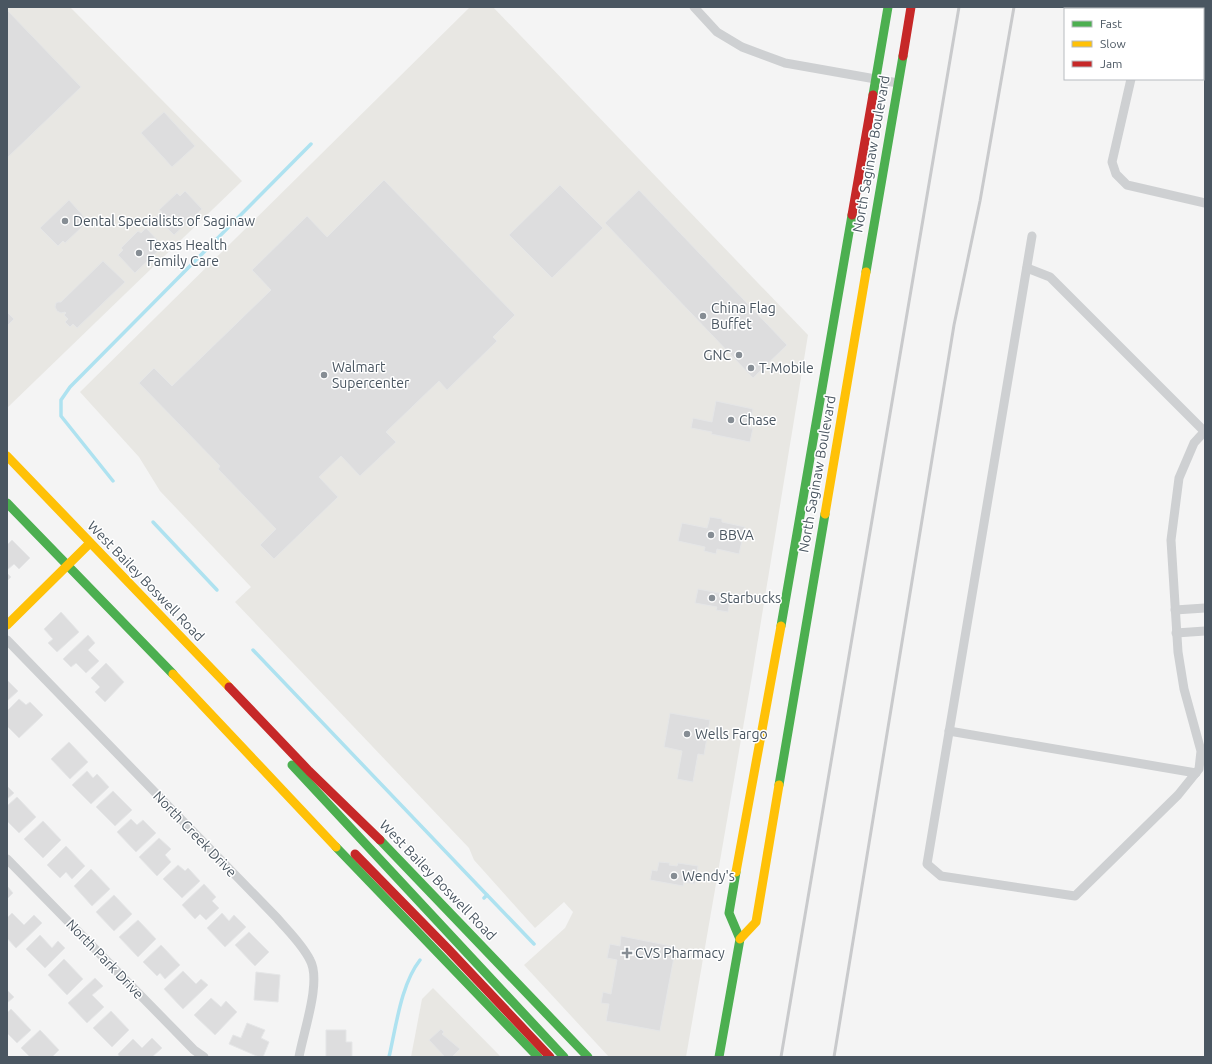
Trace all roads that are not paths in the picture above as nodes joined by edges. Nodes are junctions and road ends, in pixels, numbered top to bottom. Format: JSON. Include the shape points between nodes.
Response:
{"nodes":[{"id":1,"x":694,"y":7,"type":"edge"},
{"id":2,"x":888,"y":7,"type":"edge"},
{"id":3,"x":911,"y":7,"type":"edge"},
{"id":4,"x":876,"y":78,"type":"junction"},
{"id":5,"x":1131,"y":80,"type":"edge"},
{"id":6,"x":898,"y":83,"type":"junction"},
{"id":7,"x":1205,"y":203,"type":"edge"},
{"id":8,"x":1032,"y":236,"type":"dead end"},
{"id":9,"x":1027,"y":268,"type":"junction"},
{"id":10,"x":1204,"y":432,"type":"edge"},
{"id":11,"x":7,"y":456,"type":"edge"},
{"id":12,"x":7,"y":503,"type":"edge"},
{"id":13,"x":90,"y":543,"type":"junction"},
{"id":14,"x":67,"y":566,"type":"junction"},
{"id":15,"x":1205,"y":608,"type":"edge"},
{"id":16,"x":1175,"y":610,"type":"junction"},
{"id":17,"x":7,"y":625,"type":"edge"},
{"id":18,"x":1205,"y":631,"type":"edge"},
{"id":19,"x":1176,"y":633,"type":"junction"},
{"id":20,"x":7,"y":640,"type":"edge"},
{"id":21,"x":265,"y":726,"type":"junction"},
{"id":22,"x":949,"y":731,"type":"junction"},
{"id":23,"x":243,"y":749,"type":"junction"},
{"id":24,"x":1196,"y":773,"type":"junction"},
{"id":25,"x":7,"y":859,"type":"edge"},
{"id":26,"x":740,"y":939,"type":"junction"},
{"id":27,"x":204,"y":1057,"type":"edge"},
{"id":28,"x":299,"y":1057,"type":"edge"},
{"id":29,"x":538,"y":1057,"type":"edge"},
{"id":30,"x":550,"y":1057,"type":"edge"},
{"id":31,"x":564,"y":1057,"type":"edge"},
{"id":32,"x":588,"y":1057,"type":"edge"},
{"id":33,"x":719,"y":1057,"type":"edge"}],
"edges":[{"from":1,"to":4,"type":"street","via":[[717,32],[742,47],[785,63]]},
{"from":2,"to":4,"type":"main road","name":"North Saginaw Boulevard"},
{"from":3,"to":6,"type":"main road","name":"North Saginaw Boulevard"},
{"from":4,"to":6,"type":"street"},
{"from":4,"to":26,"type":"main road","name":"North Saginaw Boulevard","via":[[729,913]]},
{"from":5,"to":7,"type":"street","via":[[1112,162],[1116,174],[1127,185]]},
{"from":6,"to":26,"type":"main road","name":"North Saginaw Boulevard","via":[[756,922]]},
{"from":8,"to":9,"type":"street"},
{"from":9,"to":10,"type":"street","via":[[1050,277]]},
{"from":9,"to":22,"type":"street"},
{"from":10,"to":16,"type":"street","via":[[1194,443],[1179,478],[1171,540]]},
{"from":11,"to":13,"type":"main road","name":"West Bailey Boswell Road"},
{"from":12,"to":14,"type":"main road"},
{"from":13,"to":14,"type":"main road"},
{"from":13,"to":21,"type":"main road","name":"West Bailey Boswell Road"},
{"from":14,"to":17,"type":"main road"},
{"from":14,"to":23,"type":"main road"},
{"from":15,"to":16,"type":"street"},
{"from":16,"to":19,"type":"street"},
{"from":18,"to":19,"type":"street"},
{"from":19,"to":24,"type":"street","via":[[1184,689],[1201,751],[1199,769]]},
{"from":20,"to":28,"type":"street","name":"North Creek Drive","via":[[277,918],[303,949],[311,961],[314,978],[312,1006]]},
{"from":21,"to":31,"type":"main road","name":"West Bailey Boswell Road","via":[[297,771]]},
{"from":21,"to":32,"type":"main road","name":"West Bailey Boswell Road","via":[[309,772],[372,831]]},
{"from":22,"to":24,"type":"street"},
{"from":22,"to":24,"type":"street","via":[[927,864],[941,876],[1075,896],[1178,795]]},
{"from":23,"to":29,"type":"main road"},
{"from":23,"to":30,"type":"main road","via":[[286,782]]},
{"from":25,"to":27,"type":"street","name":"North Park Drive","via":[[194,1050]]},
{"from":26,"to":33,"type":"main road"}]}
